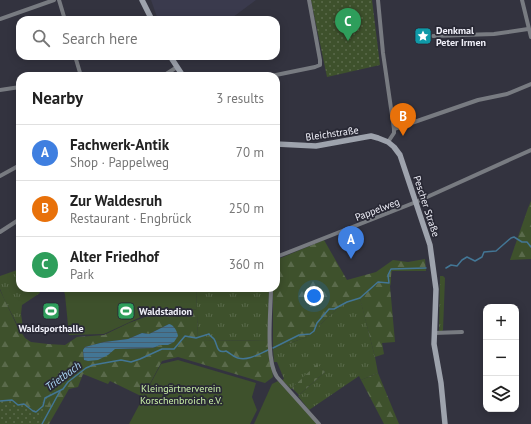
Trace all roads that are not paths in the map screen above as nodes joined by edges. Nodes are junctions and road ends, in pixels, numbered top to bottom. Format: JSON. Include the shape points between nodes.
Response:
{"nodes":[{"id":1,"x":54,"y":0,"type":"edge"},
{"id":2,"x":59,"y":0,"type":"edge"},
{"id":3,"x":142,"y":0,"type":"edge"},
{"id":4,"x":309,"y":0,"type":"edge"},
{"id":5,"x":378,"y":0,"type":"edge"},
{"id":6,"x":522,"y":0,"type":"edge"},
{"id":7,"x":64,"y":16,"type":"edge"},
{"id":8,"x":150,"y":16,"type":"edge"},
{"id":9,"x":0,"y":19,"type":"edge"},
{"id":10,"x":528,"y":29,"type":"junction"},
{"id":11,"x":433,"y":36,"type":"dead end"},
{"id":12,"x":531,"y":37,"type":"edge"},
{"id":13,"x":76,"y":60,"type":"edge"},
{"id":14,"x":173,"y":60,"type":"edge"},
{"id":15,"x":177,"y":67,"type":"junction"},
{"id":16,"x":79,"y":72,"type":"edge"},
{"id":17,"x":169,"y":72,"type":"edge"},
{"id":18,"x":180,"y":72,"type":"edge"},
{"id":19,"x":280,"y":74,"type":"edge"},
{"id":20,"x":531,"y":84,"type":"edge"},
{"id":21,"x":16,"y":88,"type":"edge"},
{"id":22,"x":0,"y":90,"type":"edge"},
{"id":23,"x":394,"y":129,"type":"junction"},
{"id":24,"x":388,"y":142,"type":"junction"},
{"id":25,"x":280,"y":144,"type":"edge"},
{"id":26,"x":531,"y":150,"type":"edge"},
{"id":27,"x":16,"y":167,"type":"edge"},
{"id":28,"x":0,"y":176,"type":"edge"},
{"id":29,"x":416,"y":202,"type":"junction"},
{"id":30,"x":16,"y":222,"type":"edge"},
{"id":31,"x":0,"y":232,"type":"edge"},
{"id":32,"x":280,"y":255,"type":"edge"},
{"id":33,"x":271,"y":292,"type":"edge"},
{"id":34,"x":462,"y":332,"type":"dead end"},
{"id":35,"x":434,"y":333,"type":"junction"},
{"id":36,"x":319,"y":424,"type":"edge"},
{"id":37,"x":445,"y":424,"type":"edge"}],
"edges":[{"from":1,"to":9,"type":"street"},
{"from":2,"to":7,"type":"street"},
{"from":3,"to":8,"type":"main road"},
{"from":4,"to":19,"type":"street","via":[[320,64]]},
{"from":5,"to":23,"type":"street"},
{"from":6,"to":10,"type":"street"},
{"from":10,"to":11,"type":"street","via":[[494,34]]},
{"from":10,"to":12,"type":"street"},
{"from":13,"to":16,"type":"street"},
{"from":14,"to":15,"type":"main road"},
{"from":15,"to":17,"type":"street"},
{"from":15,"to":18,"type":"main road"},
{"from":20,"to":23,"type":"street"},
{"from":21,"to":22,"type":"street"},
{"from":23,"to":24,"type":"street"},
{"from":24,"to":25,"type":"main road","name":"Bleichstraße","via":[[371,136],[316,146]]},
{"from":24,"to":29,"type":"main road","name":"Pescher Straße","via":[[401,157]]},
{"from":26,"to":29,"type":"street","name":"Pappelweg"},
{"from":27,"to":28,"type":"street"},
{"from":29,"to":32,"type":"street","name":"Pappelweg"},
{"from":29,"to":35,"type":"main road","name":"Pescher Straße","via":[[433,259],[436,299]]},
{"from":30,"to":31,"type":"street"},
{"from":33,"to":36,"type":"street","via":[[270,350],[274,370]]},
{"from":34,"to":35,"type":"street"},
{"from":35,"to":37,"type":"main road","name":"Pescher Straße"}]}
